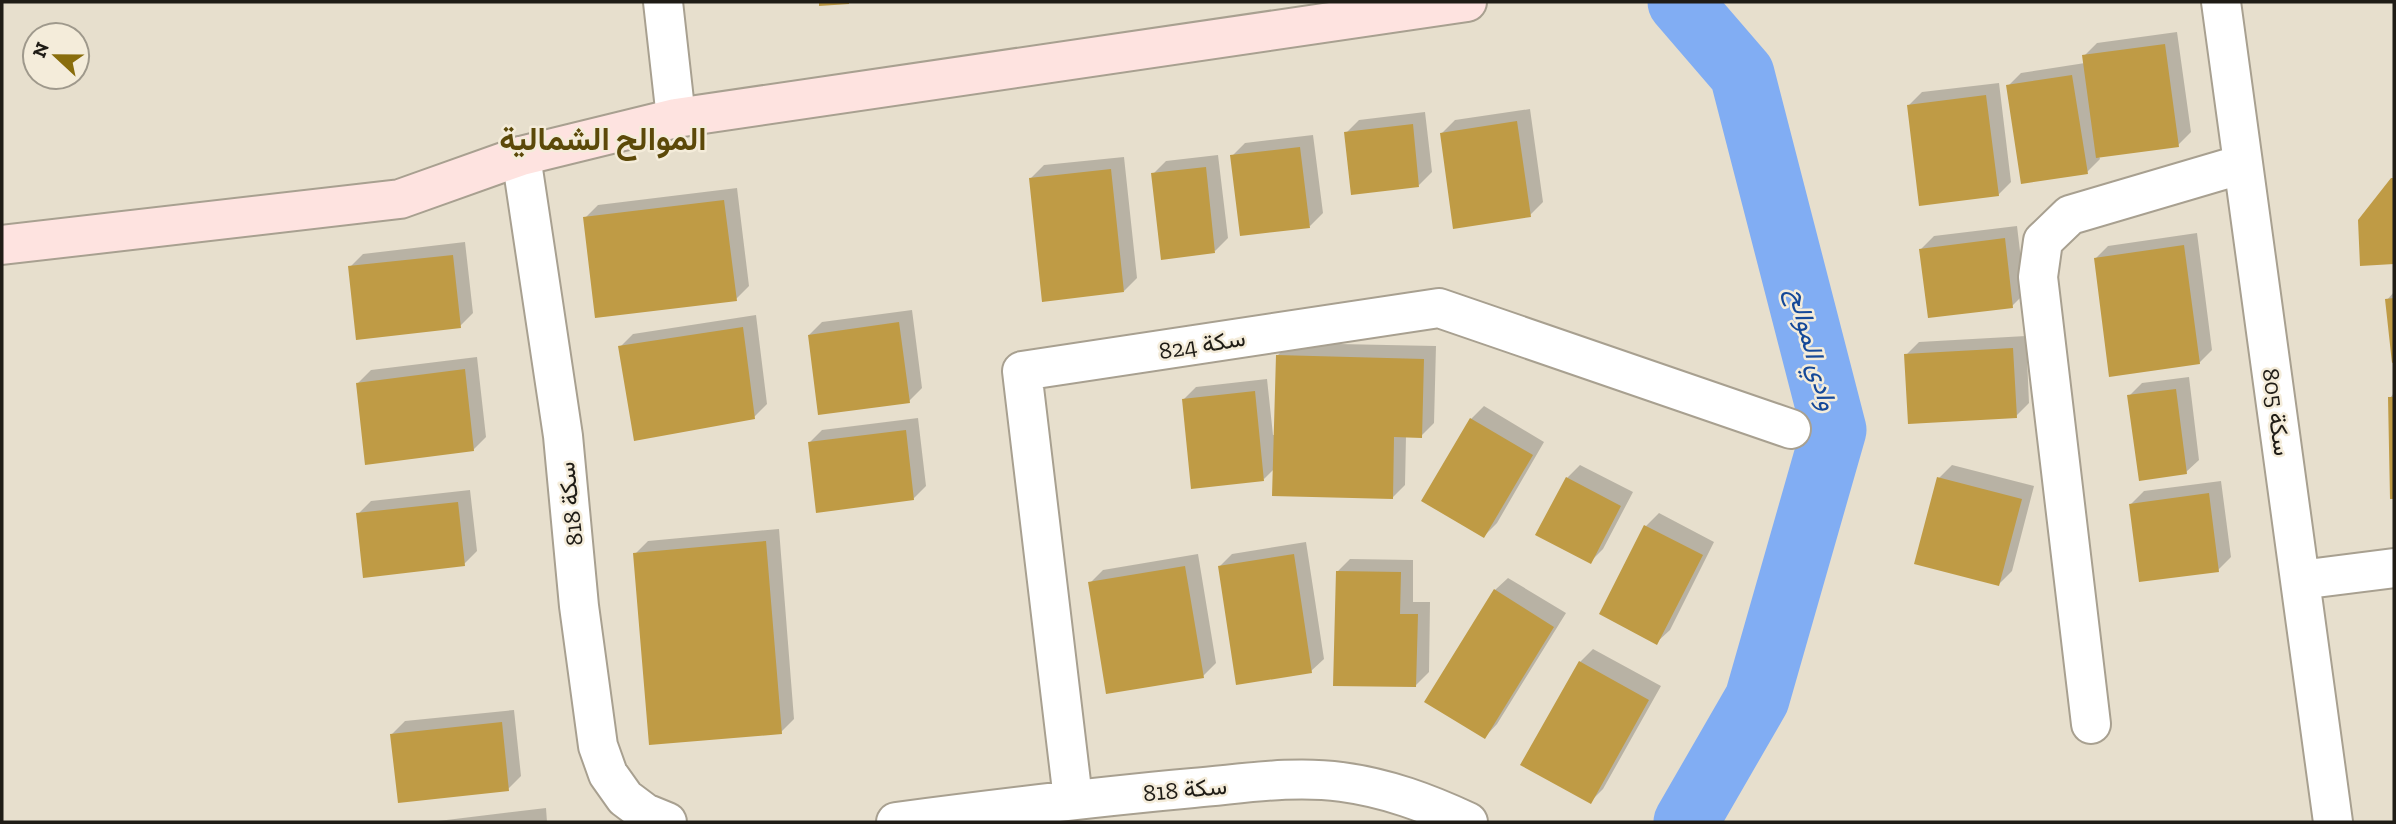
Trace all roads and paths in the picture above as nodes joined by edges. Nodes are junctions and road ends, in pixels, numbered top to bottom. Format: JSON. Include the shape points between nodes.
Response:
{"nodes":[{"id":1,"x":663,"y":2,"type":"edge"},
{"id":2,"x":1467,"y":2,"type":"edge"},
{"id":3,"x":2221,"y":2,"type":"edge"},
{"id":4,"x":1414,"y":6,"type":"edge"},
{"id":5,"x":676,"y":118,"type":"junction"},
{"id":6,"x":521,"y":156,"type":"junction"},
{"id":7,"x":2243,"y":164,"type":"junction"},
{"id":8,"x":2,"y":245,"type":"edge"},
{"id":9,"x":1791,"y":429,"type":"dead end"},
{"id":10,"x":2394,"y":568,"type":"edge"},
{"id":11,"x":2300,"y":580,"type":"junction"},
{"id":12,"x":2091,"y":724,"type":"dead end"},
{"id":13,"x":1073,"y":799,"type":"junction"},
{"id":14,"x":653,"y":819,"type":"edge"},
{"id":15,"x":897,"y":822,"type":"edge"},
{"id":16,"x":1468,"y":822,"type":"edge"},
{"id":17,"x":2333,"y":822,"type":"edge"}],
"edges":[{"from":1,"to":5,"type":"street"},
{"from":2,"to":4,"type":"street"},
{"from":3,"to":7,"type":"street","name":"سكة 805"},
{"from":4,"to":5,"type":"street"},
{"from":5,"to":6,"type":"street"},
{"from":6,"to":8,"type":"street","via":[[400,199]]},
{"from":6,"to":14,"type":"street","name":"سكة 818","via":[[563,436],[598,746],[608,774],[625,798]]},
{"from":7,"to":11,"type":"street","name":"سكة 805"},
{"from":7,"to":12,"type":"street","via":[[2070,215],[2043,241],[2038,278]]},
{"from":9,"to":13,"type":"street","name":"سكة 824","via":[[1439,308],[1022,372]]},
{"from":10,"to":11,"type":"street"},
{"from":11,"to":17,"type":"street","name":"سكة 805"},
{"from":13,"to":15,"type":"street","name":"سكة 818"},
{"from":13,"to":16,"type":"street","name":"سكة 818","via":[[1276,779],[1339,782],[1383,789]]}]}
